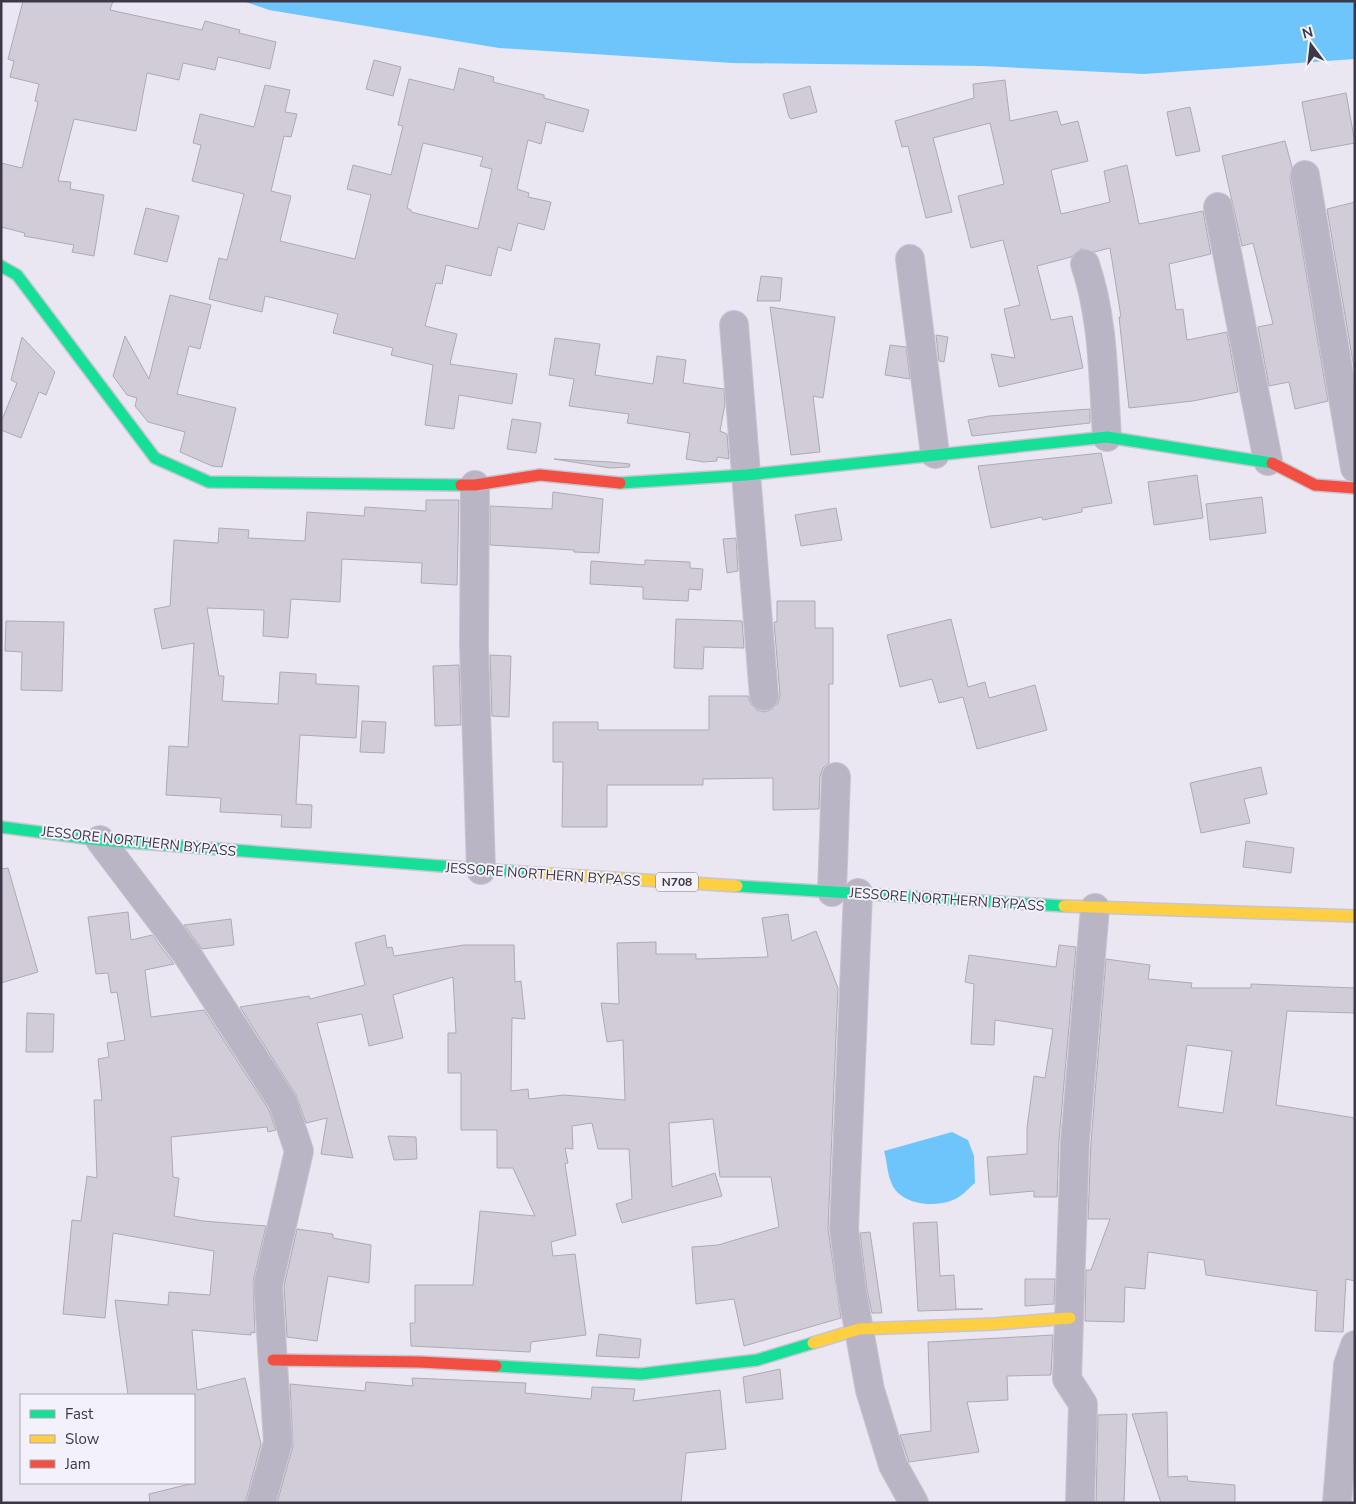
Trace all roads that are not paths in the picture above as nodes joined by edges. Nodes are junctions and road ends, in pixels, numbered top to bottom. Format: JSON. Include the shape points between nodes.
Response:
{"nodes":[{"id":1,"x":1305,"y":175,"type":"dead end"},
{"id":2,"x":1218,"y":207,"type":"dead end"},
{"id":3,"x":910,"y":259,"type":"dead end"},
{"id":4,"x":1085,"y":264,"type":"dead end"},
{"id":5,"x":1,"y":266,"type":"edge"},
{"id":6,"x":734,"y":325,"type":"dead end"},
{"id":7,"x":1107,"y":437,"type":"junction"},
{"id":8,"x":935,"y":454,"type":"junction"},
{"id":9,"x":1268,"y":461,"type":"junction"},
{"id":10,"x":1355,"y":468,"type":"edge"},
{"id":11,"x":746,"y":475,"type":"junction"},
{"id":12,"x":475,"y":485,"type":"junction"},
{"id":13,"x":1355,"y":488,"type":"edge"},
{"id":14,"x":764,"y":696,"type":"dead end"},
{"id":15,"x":836,"y":777,"type":"dead end"},
{"id":16,"x":1,"y":827,"type":"edge"},
{"id":17,"x":100,"y":840,"type":"junction"},
{"id":18,"x":481,"y":870,"type":"junction"},
{"id":19,"x":845,"y":893,"type":"junction"},
{"id":20,"x":1095,"y":908,"type":"junction"},
{"id":21,"x":1355,"y":916,"type":"edge"},
{"id":22,"x":1070,"y":1318,"type":"junction"},
{"id":23,"x":859,"y":1329,"type":"junction"},
{"id":24,"x":1355,"y":1345,"type":"edge"},
{"id":25,"x":273,"y":1360,"type":"junction"},
{"id":26,"x":261,"y":1503,"type":"edge"},
{"id":27,"x":914,"y":1503,"type":"edge"},
{"id":28,"x":1080,"y":1503,"type":"edge"},
{"id":29,"x":1337,"y":1503,"type":"edge"}],
"edges":[{"from":1,"to":10,"type":"street"},
{"from":2,"to":9,"type":"street"},
{"from":3,"to":8,"type":"street"},
{"from":4,"to":7,"type":"street","via":[[1094,290],[1101,340]]},
{"from":5,"to":12,"type":"main road","via":[[17,275],[155,458],[209,482]]},
{"from":6,"to":11,"type":"street"},
{"from":7,"to":8,"type":"main road"},
{"from":7,"to":9,"type":"main road"},
{"from":8,"to":11,"type":"main road"},
{"from":9,"to":13,"type":"main road","via":[[1315,485]]},
{"from":11,"to":12,"type":"main road","via":[[610,484],[540,475]]},
{"from":11,"to":14,"type":"street"},
{"from":12,"to":18,"type":"street","via":[[474,645]]},
{"from":15,"to":19,"type":"street"},
{"from":16,"to":17,"type":"main road","name":"JESSORE NORTHERN BYPASS","number":"N708"},
{"from":17,"to":18,"type":"main road","name":"JESSORE NORTHERN BYPASS","number":"N708"},
{"from":17,"to":25,"type":"street","via":[[188,956],[283,1104],[299,1151],[268,1285]]},
{"from":18,"to":19,"type":"main road","name":"JESSORE NORTHERN BYPASS","number":"N708"},
{"from":19,"to":20,"type":"main road","name":"JESSORE NORTHERN BYPASS","number":"N708"},
{"from":19,"to":23,"type":"street","via":[[844,1229]]},
{"from":20,"to":21,"type":"main road","name":"JESSORE NORTHERN BYPASS","number":"N708"},
{"from":20,"to":22,"type":"street","via":[[1075,1142]]},
{"from":22,"to":23,"type":"main road"},
{"from":22,"to":28,"type":"street","via":[[1067,1379],[1083,1404]]},
{"from":23,"to":25,"type":"main road","via":[[756,1360],[641,1374],[420,1362]]},
{"from":23,"to":27,"type":"street","via":[[870,1390],[893,1464]]},
{"from":24,"to":29,"type":"street","via":[[1348,1365]]},
{"from":25,"to":26,"type":"street","via":[[278,1442]]}]}
